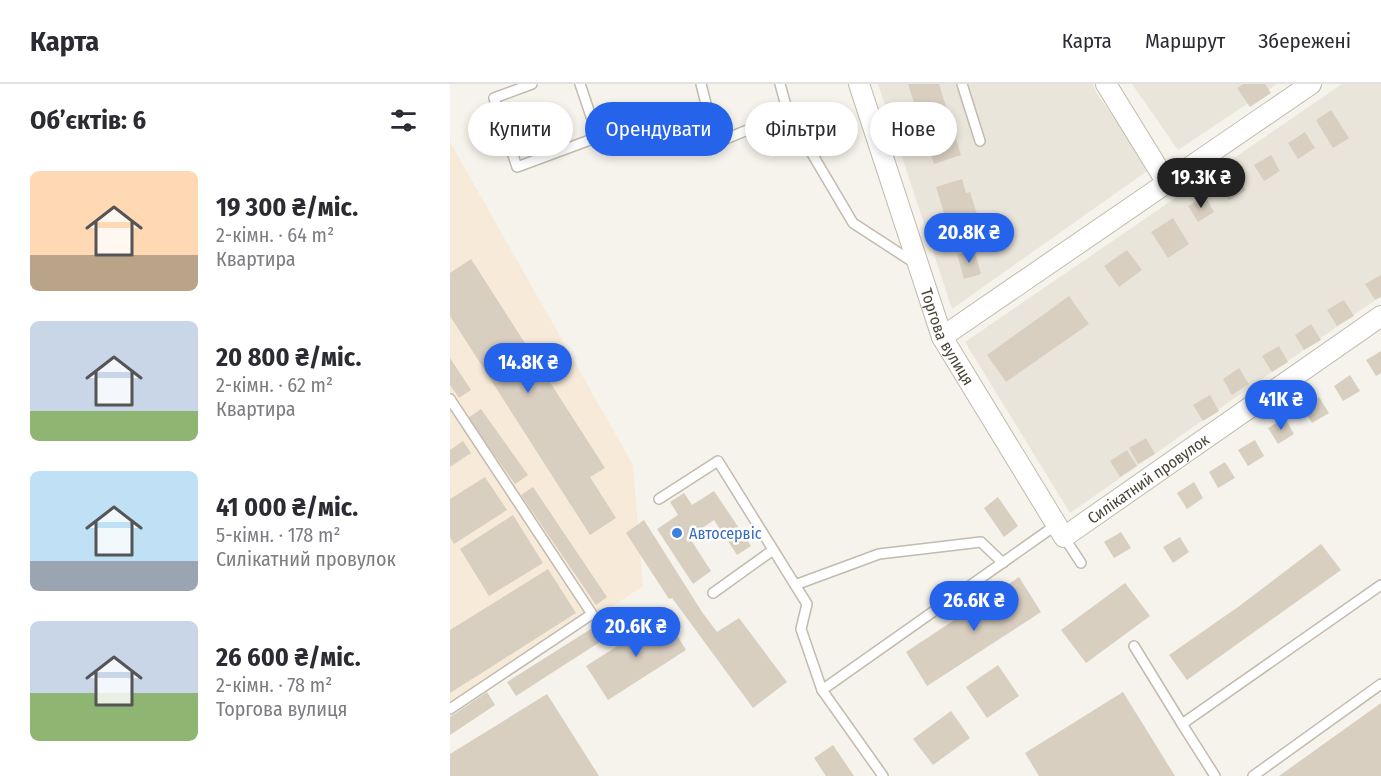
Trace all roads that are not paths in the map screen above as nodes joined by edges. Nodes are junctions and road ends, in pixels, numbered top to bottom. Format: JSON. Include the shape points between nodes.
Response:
{"nodes":[{"id":1,"x":532,"y":84,"type":"edge"},
{"id":2,"x":580,"y":84,"type":"edge"},
{"id":3,"x":701,"y":84,"type":"edge"},
{"id":4,"x":780,"y":84,"type":"edge"},
{"id":5,"x":859,"y":84,"type":"edge"},
{"id":6,"x":962,"y":84,"type":"edge"},
{"id":7,"x":1106,"y":84,"type":"edge"},
{"id":8,"x":1311,"y":84,"type":"edge"},
{"id":9,"x":785,"y":102,"type":"edge"},
{"id":10,"x":745,"y":131,"type":"edge"},
{"id":11,"x":980,"y":141,"type":"dead end"},
{"id":12,"x":813,"y":156,"type":"edge"},
{"id":13,"x":1167,"y":183,"type":"junction"},
{"id":14,"x":918,"y":265,"type":"junction"},
{"id":15,"x":1381,"y":316,"type":"edge"},
{"id":16,"x":942,"y":337,"type":"junction"},
{"id":17,"x":450,"y":399,"type":"edge"},
{"id":18,"x":659,"y":499,"type":"dead end"},
{"id":19,"x":1060,"y":531,"type":"junction"},
{"id":20,"x":773,"y":550,"type":"junction"},
{"id":21,"x":1003,"y":563,"type":"junction"},
{"id":22,"x":1081,"y":563,"type":"dead end"},
{"id":23,"x":795,"y":585,"type":"junction"},
{"id":24,"x":1381,"y":585,"type":"edge"},
{"id":25,"x":712,"y":593,"type":"dead end"},
{"id":26,"x":1134,"y":646,"type":"dead end"},
{"id":27,"x":1381,"y":684,"type":"edge"},
{"id":28,"x":822,"y":690,"type":"junction"},
{"id":29,"x":450,"y":709,"type":"edge"},
{"id":30,"x":1182,"y":724,"type":"junction"},
{"id":31,"x":883,"y":776,"type":"edge"},
{"id":32,"x":1215,"y":776,"type":"edge"},
{"id":33,"x":1253,"y":776,"type":"edge"}],
"edges":[{"from":1,"to":2,"type":"lane","via":[[494,98],[517,167],[598,137]]},
{"from":3,"to":10,"type":"lane","via":[[716,143]]},
{"from":4,"to":9,"type":"lane"},
{"from":5,"to":14,"type":"street","name":"Торгова вулиця"},
{"from":6,"to":11,"type":"lane"},
{"from":7,"to":13,"type":"street"},
{"from":8,"to":13,"type":"street"},
{"from":12,"to":14,"type":"lane","via":[[853,223]]},
{"from":13,"to":16,"type":"street"},
{"from":14,"to":16,"type":"street","name":"Торгова вулиця"},
{"from":15,"to":19,"type":"street","name":"Силікатний провулок"},
{"from":16,"to":19,"type":"street","name":"Торгова вулиця"},
{"from":17,"to":29,"type":"lane","via":[[592,614]]},
{"from":18,"to":20,"type":"lane","via":[[718,461]]},
{"from":19,"to":21,"type":"lane"},
{"from":19,"to":22,"type":"lane"},
{"from":20,"to":23,"type":"lane"},
{"from":20,"to":25,"type":"lane"},
{"from":21,"to":23,"type":"lane","via":[[981,542],[879,554]]},
{"from":21,"to":28,"type":"lane"},
{"from":23,"to":28,"type":"lane","via":[[807,604],[801,629]]},
{"from":24,"to":30,"type":"lane"},
{"from":26,"to":30,"type":"lane"},
{"from":27,"to":33,"type":"lane"},
{"from":28,"to":31,"type":"lane"},
{"from":30,"to":32,"type":"lane"}]}
